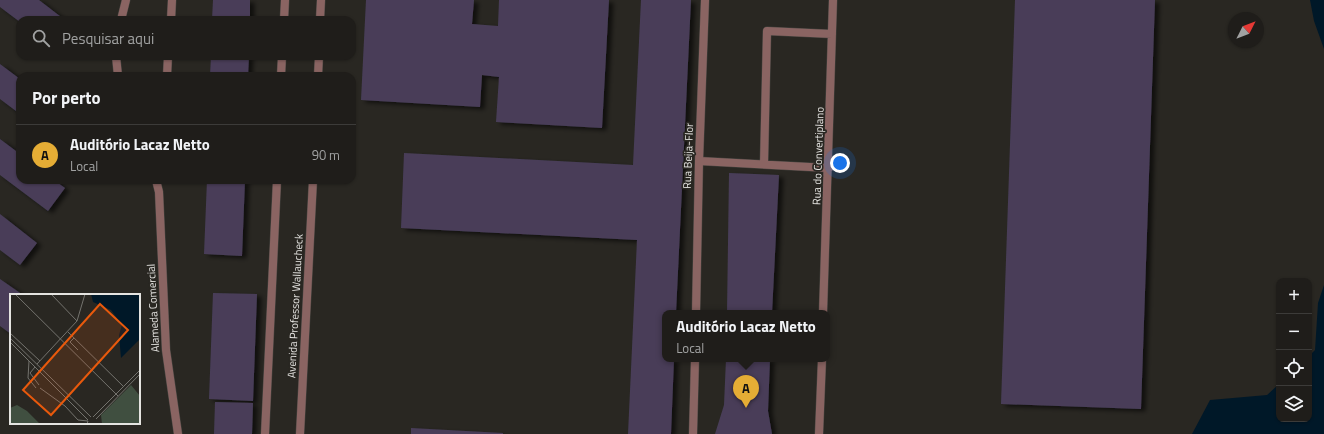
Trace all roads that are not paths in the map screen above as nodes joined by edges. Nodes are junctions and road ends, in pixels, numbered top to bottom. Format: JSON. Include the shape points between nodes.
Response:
{"nodes":[{"id":1,"x":126,"y":0,"type":"edge"},
{"id":2,"x":172,"y":0,"type":"edge"},
{"id":3,"x":285,"y":0,"type":"edge"},
{"id":4,"x":321,"y":0,"type":"edge"},
{"id":5,"x":705,"y":0,"type":"edge"},
{"id":6,"x":833,"y":0,"type":"edge"},
{"id":7,"x":122,"y":16,"type":"edge"},
{"id":8,"x":171,"y":16,"type":"edge"},
{"id":9,"x":284,"y":16,"type":"edge"},
{"id":10,"x":320,"y":16,"type":"edge"},
{"id":11,"x":832,"y":34,"type":"junction"},
{"id":12,"x":116,"y":60,"type":"edge"},
{"id":13,"x":168,"y":60,"type":"edge"},
{"id":14,"x":282,"y":60,"type":"edge"},
{"id":15,"x":318,"y":60,"type":"edge"},
{"id":16,"x":118,"y":72,"type":"edge"},
{"id":17,"x":166,"y":72,"type":"edge"},
{"id":18,"x":282,"y":72,"type":"edge"},
{"id":19,"x":318,"y":72,"type":"edge"},
{"id":20,"x":699,"y":161,"type":"junction"},
{"id":21,"x":764,"y":164,"type":"junction"},
{"id":22,"x":829,"y":168,"type":"junction"},
{"id":23,"x":157,"y":184,"type":"edge"},
{"id":24,"x":277,"y":184,"type":"edge"},
{"id":25,"x":313,"y":184,"type":"edge"},
{"id":26,"x":696,"y":310,"type":"edge"},
{"id":27,"x":823,"y":310,"type":"edge"},
{"id":28,"x":695,"y":362,"type":"edge"},
{"id":29,"x":822,"y":362,"type":"edge"},
{"id":30,"x":178,"y":434,"type":"edge"},
{"id":31,"x":265,"y":434,"type":"edge"},
{"id":32,"x":300,"y":434,"type":"edge"},
{"id":33,"x":693,"y":434,"type":"edge"},
{"id":34,"x":819,"y":434,"type":"edge"}],
"edges":[{"from":1,"to":7,"type":"lane"},
{"from":2,"to":8,"type":"lane"},
{"from":3,"to":9,"type":"lane"},
{"from":4,"to":10,"type":"lane"},
{"from":5,"to":20,"type":"lane","name":"Rua Beija-Flor"},
{"from":6,"to":11,"type":"lane","name":"Rua do Convertiplano"},
{"from":11,"to":21,"type":"lane","via":[[767,31]]},
{"from":11,"to":22,"type":"lane","name":"Rua do Convertiplano"},
{"from":12,"to":16,"type":"lane"},
{"from":13,"to":17,"type":"lane"},
{"from":14,"to":18,"type":"lane"},
{"from":15,"to":19,"type":"lane"},
{"from":20,"to":21,"type":"lane"},
{"from":20,"to":26,"type":"lane","name":"Rua Beija-Flor"},
{"from":21,"to":22,"type":"lane"},
{"from":22,"to":27,"type":"lane","name":"Rua do Convertiplano"},
{"from":23,"to":30,"type":"lane","name":"Alameda Comercial","via":[[166,350]]},
{"from":24,"to":31,"type":"lane"},
{"from":25,"to":32,"type":"lane","name":"Avenida Professor Wallaucheck"},
{"from":28,"to":33,"type":"lane"},
{"from":29,"to":34,"type":"lane"}]}
